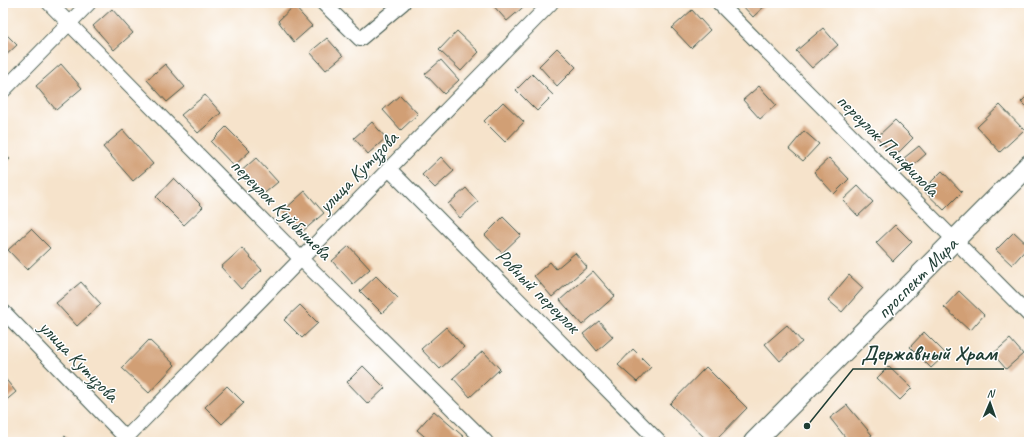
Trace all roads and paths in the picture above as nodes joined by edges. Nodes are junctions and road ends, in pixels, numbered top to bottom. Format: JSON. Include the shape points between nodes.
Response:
{"nodes":[{"id":1,"x":49,"y":3,"type":"edge"},
{"id":2,"x":89,"y":3,"type":"edge"},
{"id":3,"x":324,"y":3,"type":"edge"},
{"id":4,"x":403,"y":3,"type":"edge"},
{"id":5,"x":551,"y":3,"type":"edge"},
{"id":6,"x":720,"y":4,"type":"edge"},
{"id":7,"x":69,"y":22,"type":"junction"},
{"id":8,"x":3,"y":91,"type":"edge"},
{"id":9,"x":1029,"y":165,"type":"edge"},
{"id":10,"x":389,"y":169,"type":"junction"},
{"id":11,"x":954,"y":241,"type":"junction"},
{"id":12,"x":301,"y":259,"type":"junction"},
{"id":13,"x":3,"y":311,"type":"edge"},
{"id":14,"x":1029,"y":315,"type":"edge"},
{"id":15,"x":124,"y":440,"type":"edge"},
{"id":16,"x":486,"y":442,"type":"edge"},
{"id":17,"x":659,"y":442,"type":"edge"},
{"id":18,"x":754,"y":442,"type":"edge"}],
"edges":[{"from":1,"to":7,"type":"street","name":"переулок Куйбышева"},
{"from":2,"to":7,"type":"street"},
{"from":3,"to":4,"type":"street","via":[[360,39]]},
{"from":5,"to":10,"type":"street","name":"улица Кутузова"},
{"from":6,"to":11,"type":"street","name":"переулок Панфилова"},
{"from":7,"to":8,"type":"street"},
{"from":7,"to":12,"type":"street","name":"переулок Куйбышева"},
{"from":9,"to":11,"type":"main road","name":"проспект Мира"},
{"from":10,"to":12,"type":"street","name":"улица Кутузова"},
{"from":10,"to":17,"type":"street","name":"Ровный переулок"},
{"from":11,"to":14,"type":"street","name":"переулок Панфилова"},
{"from":11,"to":18,"type":"main road","name":"проспект Мира"},
{"from":12,"to":15,"type":"street","name":"улица Кутузова"},
{"from":12,"to":16,"type":"street","name":"переулок Куйбышева"},
{"from":13,"to":15,"type":"street","name":"улица Кутузова"}]}
